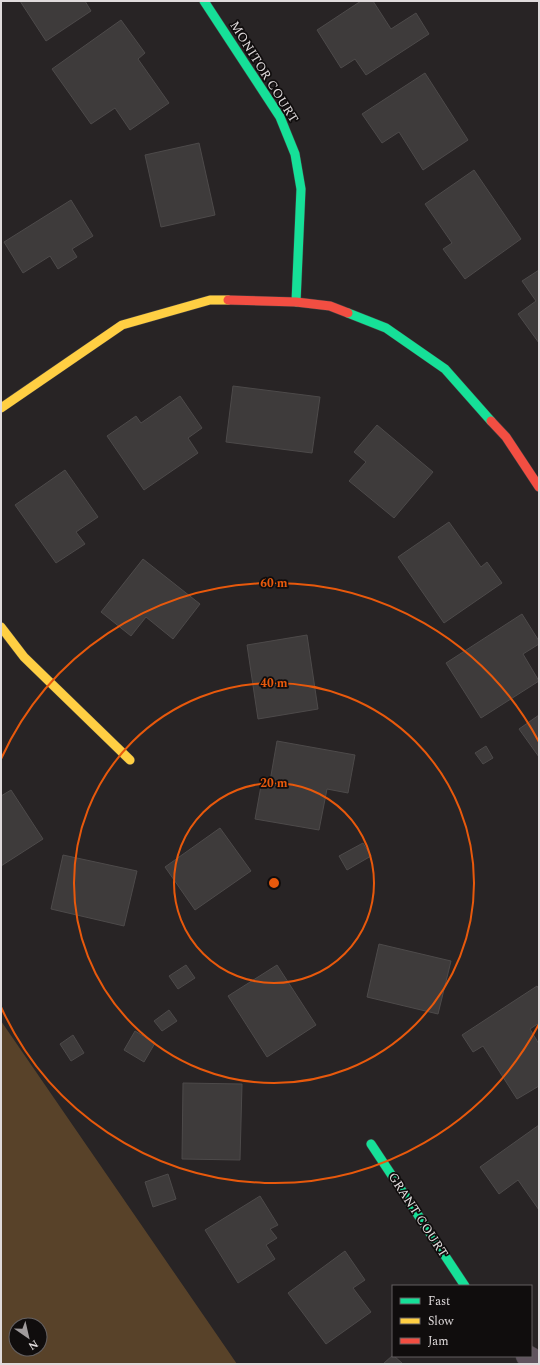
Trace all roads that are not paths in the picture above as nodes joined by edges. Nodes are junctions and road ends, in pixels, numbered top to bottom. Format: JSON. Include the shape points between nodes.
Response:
{"nodes":[{"id":1,"x":204,"y":1,"type":"edge"},
{"id":2,"x":296,"y":302,"type":"junction"},
{"id":3,"x":1,"y":408,"type":"edge"},
{"id":4,"x":539,"y":487,"type":"edge"},
{"id":5,"x":1,"y":627,"type":"edge"},
{"id":6,"x":130,"y":760,"type":"dead end"},
{"id":7,"x":371,"y":1144,"type":"dead end"},
{"id":8,"x":464,"y":1285,"type":"edge"},
{"id":9,"x":529,"y":1357,"type":"edge"},
{"id":10,"x":539,"y":1363,"type":"edge"}],
"edges":[{"from":1,"to":2,"type":"street","name":"MONITOR COURT","via":[[280,117],[295,154],[301,189]]},
{"from":2,"to":3,"type":"street","via":[[210,300],[122,325]]},
{"from":2,"to":4,"type":"street","via":[[330,306],[386,328],[445,369],[506,437]]},
{"from":5,"to":6,"type":"street","via":[[24,657]]},
{"from":7,"to":8,"type":"street","name":"GRANT COURT"},
{"from":9,"to":10,"type":"street"}]}
